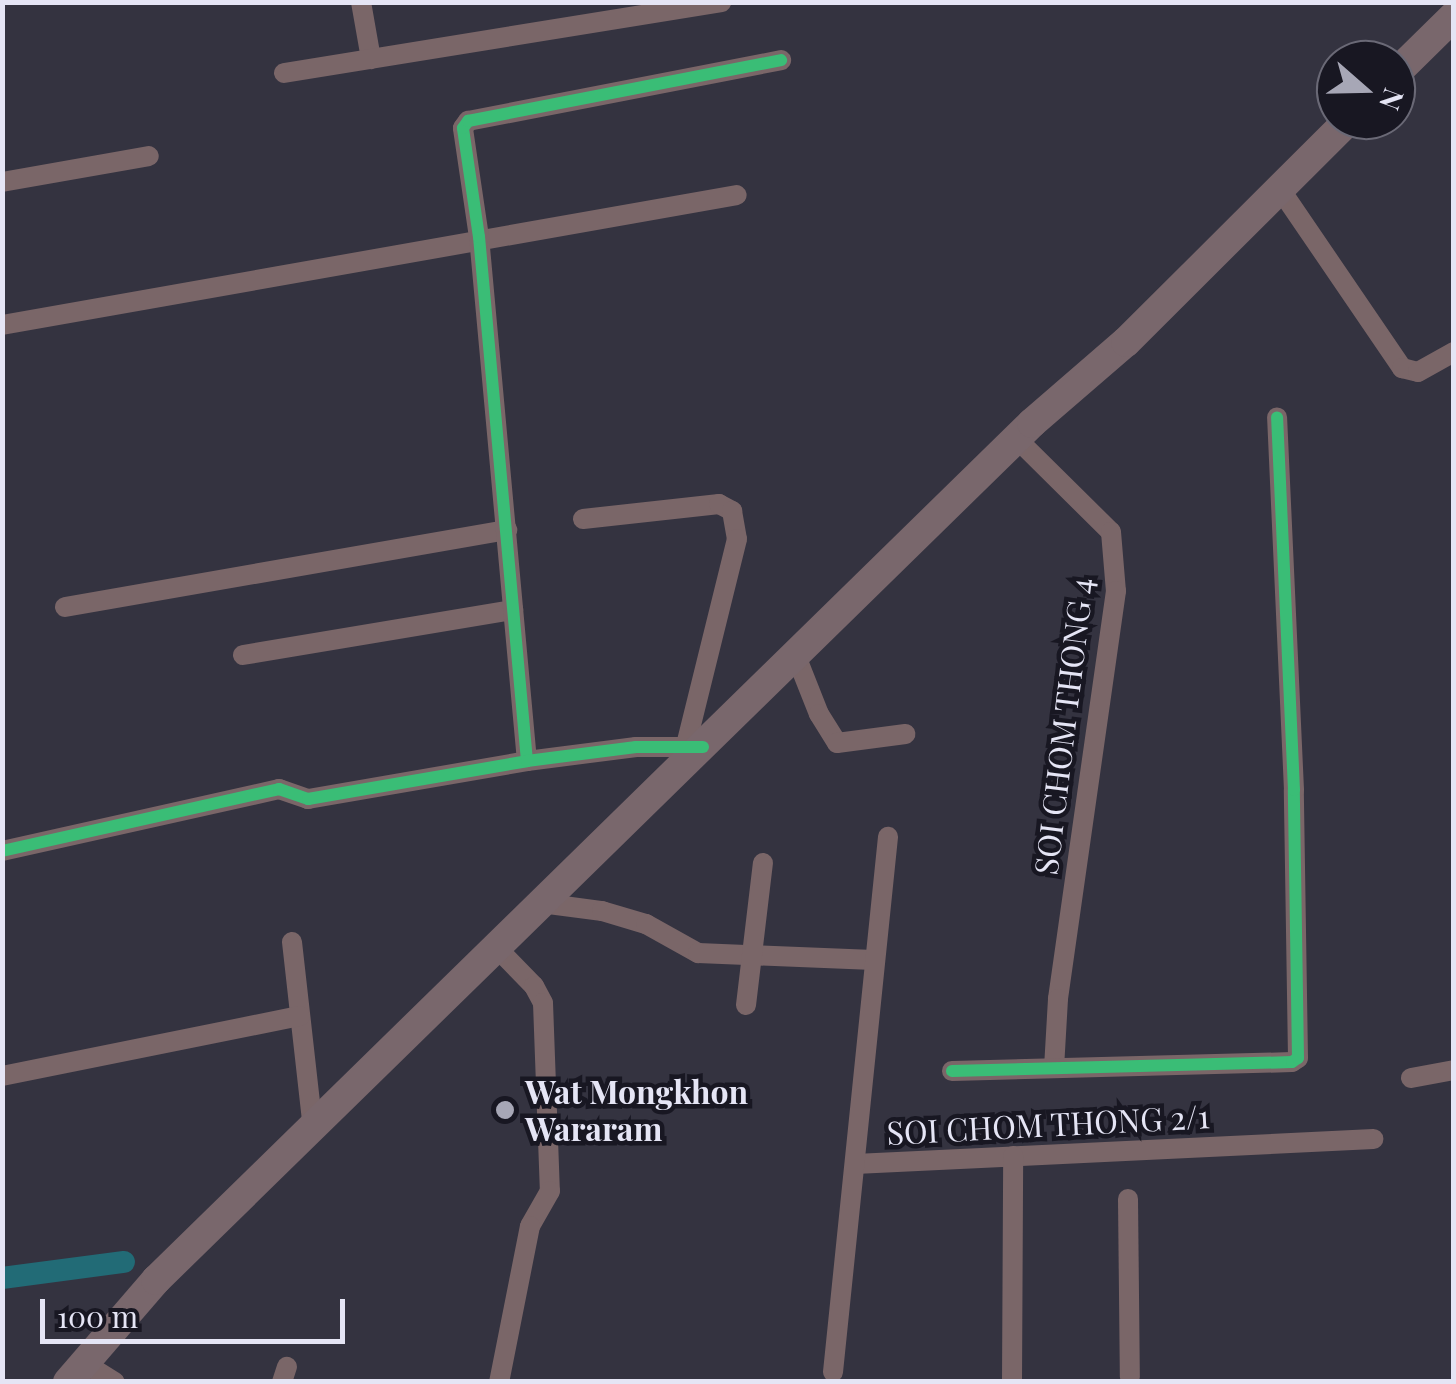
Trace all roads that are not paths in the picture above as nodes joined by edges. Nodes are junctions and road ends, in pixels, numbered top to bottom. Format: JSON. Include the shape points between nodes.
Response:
{"nodes":[{"id":1,"x":362,"y":2,"type":"edge"},
{"id":2,"x":710,"y":4,"type":"edge"},
{"id":3,"x":1454,"y":16,"type":"edge"},
{"id":4,"x":1416,"y":53,"type":"edge"},
{"id":5,"x":371,"y":59,"type":"junction"},
{"id":6,"x":780,"y":60,"type":"dead end"},
{"id":7,"x":284,"y":73,"type":"dead end"},
{"id":8,"x":1329,"y":140,"type":"edge"},
{"id":9,"x":149,"y":156,"type":"dead end"},
{"id":10,"x":2,"y":182,"type":"edge"},
{"id":11,"x":1280,"y":189,"type":"junction"},
{"id":12,"x":737,"y":194,"type":"dead end"},
{"id":13,"x":479,"y":237,"type":"junction"},
{"id":14,"x":2,"y":325,"type":"edge"},
{"id":15,"x":1454,"y":352,"type":"edge"},
{"id":16,"x":1278,"y":418,"type":"dead end"},
{"id":17,"x":1017,"y":439,"type":"junction"},
{"id":18,"x":584,"y":519,"type":"dead end"},
{"id":19,"x":506,"y":530,"type":"junction"},
{"id":20,"x":65,"y":606,"type":"dead end"},
{"id":21,"x":514,"y":610,"type":"junction"},
{"id":22,"x":243,"y":655,"type":"dead end"},
{"id":23,"x":796,"y":656,"type":"junction"},
{"id":24,"x":906,"y":734,"type":"dead end"},
{"id":25,"x":695,"y":746,"type":"junction"},
{"id":26,"x":527,"y":761,"type":"junction"},
{"id":27,"x":888,"y":837,"type":"dead end"},
{"id":28,"x":2,"y":850,"type":"edge"},
{"id":29,"x":763,"y":863,"type":"dead end"},
{"id":30,"x":542,"y":903,"type":"junction"},
{"id":31,"x":292,"y":942,"type":"dead end"},
{"id":32,"x":498,"y":948,"type":"junction"},
{"id":33,"x":749,"y":952,"type":"junction"},
{"id":34,"x":874,"y":960,"type":"junction"},
{"id":35,"x":746,"y":1005,"type":"dead end"},
{"id":36,"x":300,"y":1016,"type":"junction"},
{"id":37,"x":1054,"y":1068,"type":"junction"},
{"id":38,"x":1454,"y":1070,"type":"edge"},
{"id":39,"x":952,"y":1071,"type":"dead end"},
{"id":40,"x":2,"y":1076,"type":"edge"},
{"id":41,"x":1411,"y":1078,"type":"dead end"},
{"id":42,"x":313,"y":1128,"type":"junction"},
{"id":43,"x":1373,"y":1139,"type":"dead end"},
{"id":44,"x":1013,"y":1156,"type":"junction"},
{"id":45,"x":855,"y":1164,"type":"junction"},
{"id":46,"x":1128,"y":1198,"type":"dead end"},
{"id":47,"x":75,"y":1371,"type":"edge"},
{"id":48,"x":833,"y":1372,"type":"dead end"},
{"id":49,"x":1137,"y":1379,"type":"edge"},
{"id":50,"x":115,"y":1382,"type":"edge"},
{"id":51,"x":498,"y":1382,"type":"edge"},
{"id":52,"x":1012,"y":1382,"type":"edge"}],
"edges":[{"from":1,"to":5,"type":"street"},
{"from":2,"to":5,"type":"street"},
{"from":3,"to":4,"type":"main road"},
{"from":5,"to":7,"type":"street"},
{"from":6,"to":13,"type":"street","via":[[468,121],[462,128]]},
{"from":8,"to":11,"type":"main road"},
{"from":9,"to":10,"type":"street"},
{"from":11,"to":15,"type":"street","via":[[1402,368],[1418,372]]},
{"from":11,"to":17,"type":"main road"},
{"from":12,"to":13,"type":"street"},
{"from":13,"to":14,"type":"street"},
{"from":13,"to":19,"type":"street"},
{"from":16,"to":37,"type":"street","via":[[1300,1051],[1292,1062]]},
{"from":17,"to":23,"type":"main road"},
{"from":17,"to":37,"type":"street","name":"SOI CHOM THONG 4","via":[[1110,532],[1116,591]]},
{"from":18,"to":25,"type":"street","via":[[719,504],[732,512],[737,539]]},
{"from":19,"to":20,"type":"street"},
{"from":19,"to":21,"type":"street"},
{"from":21,"to":22,"type":"street"},
{"from":21,"to":26,"type":"street"},
{"from":23,"to":24,"type":"street","via":[[837,743]]},
{"from":23,"to":25,"type":"main road"},
{"from":25,"to":26,"type":"street"},
{"from":25,"to":30,"type":"main road"},
{"from":26,"to":28,"type":"street","via":[[308,800],[280,789]]},
{"from":27,"to":34,"type":"street","name":"SOI CHOM THONG 2/1"},
{"from":29,"to":33,"type":"street"},
{"from":30,"to":32,"type":"main road"},
{"from":30,"to":33,"type":"street","via":[[646,924],[698,953]]},
{"from":31,"to":36,"type":"street"},
{"from":32,"to":42,"type":"main road"},
{"from":32,"to":51,"type":"street","via":[[543,1003],[550,1190],[530,1226]]},
{"from":33,"to":34,"type":"street"},
{"from":33,"to":35,"type":"street"},
{"from":34,"to":45,"type":"street","name":"SOI CHOM THONG 2/1"},
{"from":36,"to":40,"type":"street"},
{"from":36,"to":42,"type":"street"},
{"from":37,"to":39,"type":"street"},
{"from":38,"to":41,"type":"street"},
{"from":42,"to":47,"type":"main road","via":[[156,1280]]},
{"from":43,"to":44,"type":"street","name":"SOI CHOM THONG 2/1"},
{"from":44,"to":45,"type":"street","name":"SOI CHOM THONG 2/1"},
{"from":44,"to":52,"type":"street"},
{"from":45,"to":48,"type":"street"},
{"from":46,"to":49,"type":"street"},
{"from":47,"to":50,"type":"street"}]}
